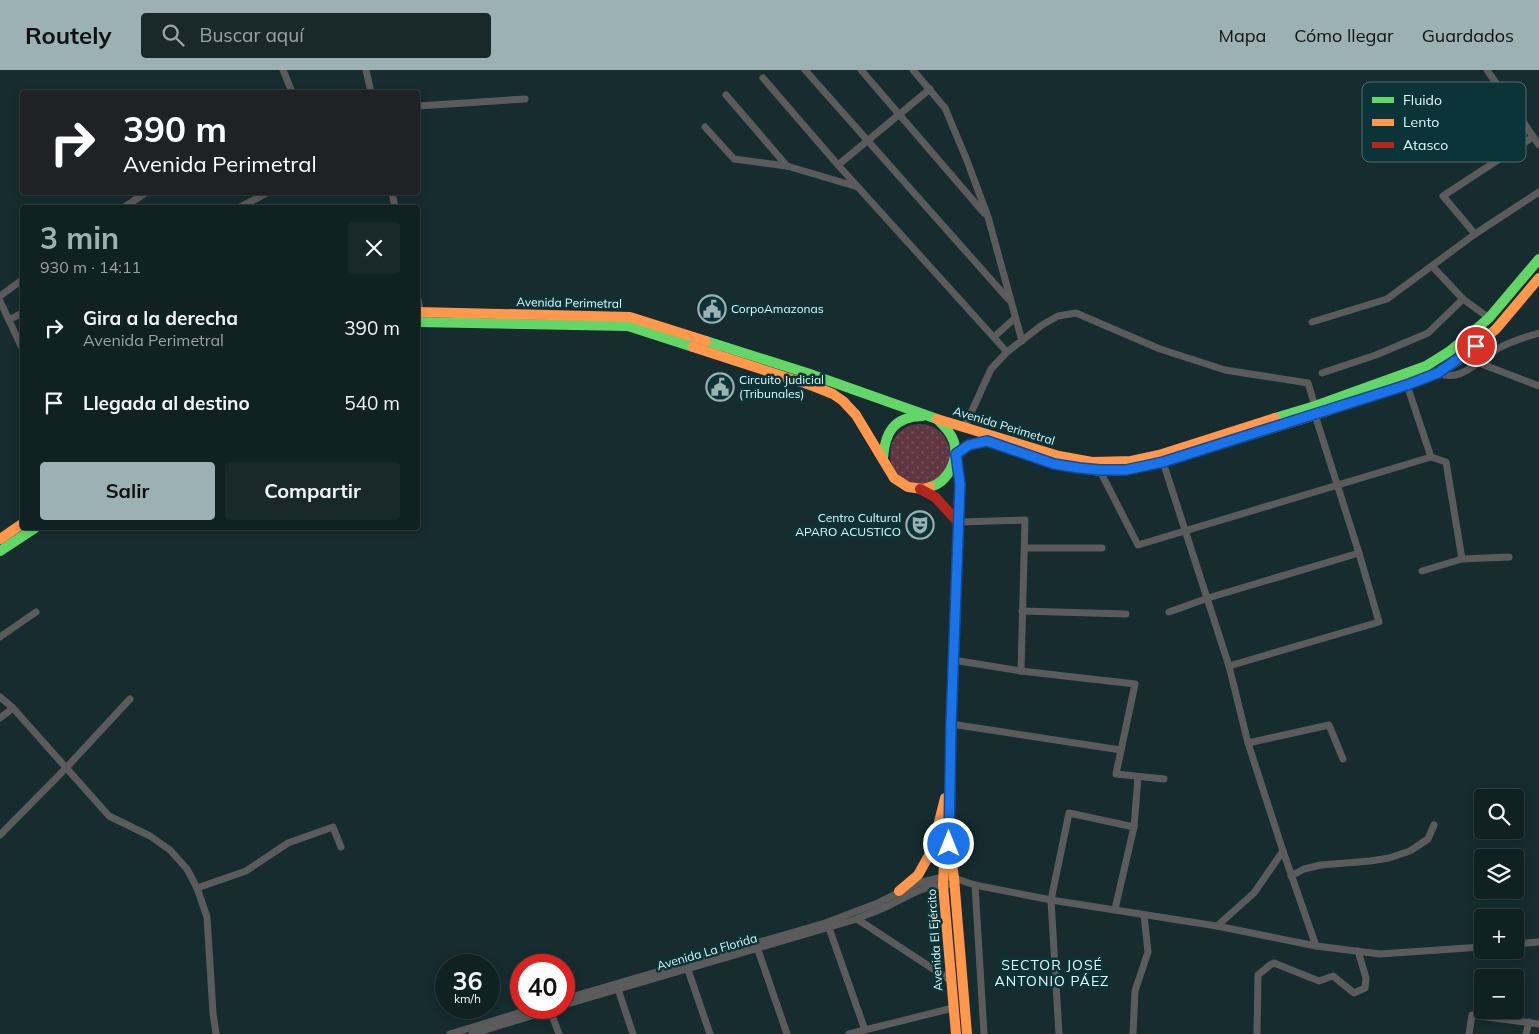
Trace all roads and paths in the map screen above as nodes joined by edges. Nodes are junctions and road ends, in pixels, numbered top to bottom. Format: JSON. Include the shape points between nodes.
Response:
{"nodes":[{"id":1,"x":283,"y":70,"type":"edge"},
{"id":2,"x":366,"y":70,"type":"edge"},
{"id":3,"x":805,"y":70,"type":"edge"},
{"id":4,"x":861,"y":70,"type":"edge"},
{"id":5,"x":913,"y":70,"type":"edge"},
{"id":6,"x":1487,"y":70,"type":"edge"},
{"id":7,"x":763,"y":78,"type":"dead end"},
{"id":8,"x":1495,"y":82,"type":"edge"},
{"id":9,"x":930,"y":89,"type":"junction"},
{"id":10,"x":291,"y":90,"type":"edge"},
{"id":11,"x":371,"y":90,"type":"edge"},
{"id":12,"x":726,"y":95,"type":"dead end"},
{"id":13,"x":525,"y":99,"type":"dead end"},
{"id":14,"x":420,"y":106,"type":"edge"},
{"id":15,"x":899,"y":114,"type":"junction"},
{"id":16,"x":704,"y":127,"type":"dead end"},
{"id":17,"x":1526,"y":127,"type":"edge"},
{"id":18,"x":1533,"y":137,"type":"junction"},
{"id":19,"x":868,"y":140,"type":"junction"},
{"id":20,"x":1526,"y":142,"type":"edge"},
{"id":21,"x":1539,"y":146,"type":"edge"},
{"id":22,"x":1495,"y":162,"type":"edge"},
{"id":23,"x":838,"y":165,"type":"junction"},
{"id":24,"x":787,"y":166,"type":"junction"},
{"id":25,"x":858,"y":187,"type":"junction"},
{"id":26,"x":1539,"y":192,"type":"edge"},
{"id":27,"x":141,"y":195,"type":"edge"},
{"id":28,"x":263,"y":195,"type":"edge"},
{"id":29,"x":135,"y":199,"type":"junction"},
{"id":30,"x":128,"y":205,"type":"edge"},
{"id":31,"x":138,"y":205,"type":"edge"},
{"id":32,"x":244,"y":205,"type":"edge"},
{"id":33,"x":988,"y":217,"type":"junction"},
{"id":34,"x":1475,"y":234,"type":"junction"},
{"id":35,"x":1539,"y":258,"type":"edge"},
{"id":36,"x":1432,"y":266,"type":"junction"},
{"id":37,"x":1539,"y":278,"type":"edge"},
{"id":38,"x":20,"y":281,"type":"edge"},
{"id":39,"x":0,"y":296,"type":"edge"},
{"id":40,"x":1463,"y":299,"type":"junction"},
{"id":41,"x":1009,"y":300,"type":"junction"},
{"id":42,"x":0,"y":301,"type":"edge"},
{"id":43,"x":20,"y":314,"type":"edge"},
{"id":44,"x":420,"y":317,"type":"edge"},
{"id":45,"x":420,"y":317,"type":"edge"},
{"id":46,"x":1015,"y":318,"type":"junction"},
{"id":47,"x":1489,"y":318,"type":"junction"},
{"id":48,"x":9,"y":320,"type":"junction"},
{"id":49,"x":1312,"y":322,"type":"dead end"},
{"id":50,"x":1538,"y":335,"type":"edge"},
{"id":51,"x":994,"y":337,"type":"junction"},
{"id":52,"x":1022,"y":341,"type":"junction"},
{"id":53,"x":20,"y":344,"type":"edge"},
{"id":54,"x":1007,"y":352,"type":"junction"},
{"id":55,"x":1480,"y":364,"type":"junction"},
{"id":56,"x":1426,"y":366,"type":"junction"},
{"id":57,"x":1322,"y":373,"type":"dead end"},
{"id":58,"x":1438,"y":373,"type":"junction"},
{"id":59,"x":1407,"y":385,"type":"junction"},
{"id":60,"x":1539,"y":386,"type":"edge"},
{"id":61,"x":1315,"y":410,"type":"junction"},
{"id":62,"x":927,"y":416,"type":"junction"},
{"id":63,"x":965,"y":426,"type":"junction"},
{"id":64,"x":956,"y":455,"type":"junction"},
{"id":65,"x":1431,"y":457,"type":"junction"},
{"id":66,"x":883,"y":458,"type":"junction"},
{"id":67,"x":1163,"y":462,"type":"junction"},
{"id":68,"x":1100,"y":470,"type":"junction"},
{"id":69,"x":1338,"y":486,"type":"junction"},
{"id":70,"x":920,"y":489,"type":"junction"},
{"id":71,"x":958,"y":522,"type":"junction"},
{"id":72,"x":20,"y":525,"type":"edge"},
{"id":73,"x":32,"y":530,"type":"edge"},
{"id":74,"x":1184,"y":531,"type":"junction"},
{"id":75,"x":0,"y":539,"type":"edge"},
{"id":76,"x":1025,"y":548,"type":"junction"},
{"id":77,"x":1102,"y":548,"type":"dead end"},
{"id":78,"x":0,"y":551,"type":"edge"},
{"id":79,"x":1359,"y":553,"type":"junction"},
{"id":80,"x":1509,"y":557,"type":"dead end"},
{"id":81,"x":1462,"y":559,"type":"junction"},
{"id":82,"x":1422,"y":570,"type":"dead end"},
{"id":83,"x":1208,"y":598,"type":"junction"},
{"id":84,"x":1022,"y":611,"type":"junction"},
{"id":85,"x":36,"y":612,"type":"dead end"},
{"id":86,"x":1169,"y":612,"type":"dead end"},
{"id":87,"x":1126,"y":614,"type":"dead end"},
{"id":88,"x":0,"y":637,"type":"edge"},
{"id":89,"x":953,"y":660,"type":"junction"},
{"id":90,"x":1229,"y":666,"type":"junction"},
{"id":91,"x":1022,"y":671,"type":"junction"},
{"id":92,"x":0,"y":697,"type":"edge"},
{"id":93,"x":130,"y":699,"type":"dead end"},
{"id":94,"x":13,"y":708,"type":"junction"},
{"id":95,"x":0,"y":718,"type":"edge"},
{"id":96,"x":951,"y":724,"type":"junction"},
{"id":97,"x":1248,"y":743,"type":"junction"},
{"id":98,"x":1121,"y":750,"type":"junction"},
{"id":99,"x":1343,"y":759,"type":"dead end"},
{"id":100,"x":66,"y":768,"type":"junction"},
{"id":101,"x":1138,"y":777,"type":"junction"},
{"id":102,"x":1164,"y":779,"type":"dead end"},
{"id":103,"x":950,"y":780,"type":"junction"},
{"id":104,"x":1434,"y":825,"type":"dead end"},
{"id":105,"x":1134,"y":826,"type":"junction"},
{"id":106,"x":0,"y":835,"type":"edge"},
{"id":107,"x":949,"y":844,"type":"junction"},
{"id":108,"x":342,"y":847,"type":"dead end"},
{"id":109,"x":1282,"y":851,"type":"junction"},
{"id":110,"x":1291,"y":876,"type":"junction"},
{"id":111,"x":943,"y":881,"type":"junction"},
{"id":112,"x":955,"y":882,"type":"junction"},
{"id":113,"x":975,"y":885,"type":"junction"},
{"id":114,"x":197,"y":888,"type":"junction"},
{"id":115,"x":899,"y":891,"type":"junction"},
{"id":116,"x":1051,"y":900,"type":"junction"},
{"id":117,"x":1114,"y":909,"type":"junction"},
{"id":118,"x":1144,"y":915,"type":"junction"},
{"id":119,"x":857,"y":920,"type":"junction"},
{"id":120,"x":1217,"y":926,"type":"junction"},
{"id":121,"x":830,"y":928,"type":"junction"},
{"id":122,"x":1539,"y":942,"type":"edge"},
{"id":123,"x":1524,"y":943,"type":"edge"},
{"id":124,"x":1316,"y":946,"type":"junction"},
{"id":125,"x":1474,"y":947,"type":"edge"},
{"id":126,"x":758,"y":950,"type":"junction"},
{"id":127,"x":1358,"y":951,"type":"junction"},
{"id":128,"x":688,"y":970,"type":"junction"},
{"id":129,"x":950,"y":980,"type":"junction"},
{"id":130,"x":618,"y":989,"type":"junction"},
{"id":131,"x":575,"y":996,"type":"edge"},
{"id":132,"x":575,"y":1002,"type":"edge"},
{"id":133,"x":953,"y":1008,"type":"junction"},
{"id":134,"x":510,"y":1016,"type":"edge"},
{"id":135,"x":521,"y":1019,"type":"edge"},
{"id":136,"x":556,"y":1019,"type":"edge"},
{"id":137,"x":1529,"y":1022,"type":"junction"},
{"id":138,"x":1539,"y":1024,"type":"edge"},
{"id":139,"x":865,"y":1030,"type":"junction"},
{"id":140,"x":216,"y":1034,"type":"edge"},
{"id":141,"x":450,"y":1034,"type":"edge"},
{"id":142,"x":472,"y":1034,"type":"edge"},
{"id":143,"x":559,"y":1034,"type":"edge"},
{"id":144,"x":633,"y":1034,"type":"edge"},
{"id":145,"x":710,"y":1034,"type":"edge"},
{"id":146,"x":787,"y":1034,"type":"edge"},
{"id":147,"x":849,"y":1034,"type":"edge"},
{"id":148,"x":956,"y":1034,"type":"edge"},
{"id":149,"x":967,"y":1034,"type":"edge"},
{"id":150,"x":984,"y":1034,"type":"edge"},
{"id":151,"x":1059,"y":1034,"type":"edge"},
{"id":152,"x":1133,"y":1034,"type":"edge"},
{"id":153,"x":1257,"y":1034,"type":"edge"},
{"id":154,"x":1469,"y":1034,"type":"edge"},
{"id":155,"x":1526,"y":1034,"type":"edge"}],
"edges":[{"from":1,"to":10,"type":"street"},
{"from":2,"to":11,"type":"street"},
{"from":3,"to":19,"type":"street"},
{"from":4,"to":15,"type":"street"},
{"from":5,"to":9,"type":"street"},
{"from":6,"to":8,"type":"street"},
{"from":7,"to":23,"type":"street"},
{"from":9,"to":15,"type":"street"},
{"from":9,"to":33,"type":"street","via":[[945,108]]},
{"from":12,"to":24,"type":"street"},
{"from":13,"to":14,"type":"street"},
{"from":15,"to":19,"type":"street"},
{"from":15,"to":33,"type":"street"},
{"from":16,"to":24,"type":"street","via":[[734,159]]},
{"from":17,"to":18,"type":"street"},
{"from":18,"to":20,"type":"street"},
{"from":18,"to":21,"type":"street"},
{"from":19,"to":23,"type":"street"},
{"from":19,"to":41,"type":"street"},
{"from":22,"to":34,"type":"street","via":[[1443,196]]},
{"from":23,"to":25,"type":"street"},
{"from":24,"to":25,"type":"street"},
{"from":25,"to":51,"type":"street"},
{"from":26,"to":34,"type":"street"},
{"from":27,"to":29,"type":"street"},
{"from":28,"to":32,"type":"street"},
{"from":29,"to":30,"type":"street"},
{"from":29,"to":31,"type":"street"},
{"from":33,"to":41,"type":"street"},
{"from":34,"to":36,"type":"street"},
{"from":35,"to":47,"type":"main road","name":"Avenida Perimetral"},
{"from":36,"to":40,"type":"street"},
{"from":36,"to":49,"type":"street","via":[[1388,298]]},
{"from":37,"to":58,"type":"main road","name":"Avenida Perimetral","via":[[1496,329],[1466,355]]},
{"from":38,"to":39,"type":"street"},
{"from":40,"to":47,"type":"street"},
{"from":40,"to":57,"type":"street","via":[[1428,333]]},
{"from":41,"to":46,"type":"street"},
{"from":42,"to":48,"type":"street"},
{"from":43,"to":48,"type":"street"},
{"from":44,"to":62,"type":"main road","name":"Avenida Perimetral","via":[[630,317],[807,372]]},
{"from":45,"to":66,"type":"main road","name":"Avenida Perimetral","via":[[628,326],[829,391],[849,406]]},
{"from":46,"to":51,"type":"street"},
{"from":46,"to":52,"type":"street"},
{"from":47,"to":56,"type":"main road","name":"Avenida Perimetral","via":[[1450,351]]},
{"from":48,"to":53,"type":"street"},
{"from":50,"to":55,"type":"street","via":[[1515,340]]},
{"from":51,"to":54,"type":"street"},
{"from":52,"to":54,"type":"street"},
{"from":52,"to":61,"type":"street","via":[[1058,316],[1076,313],[1160,349],[1225,370],[1308,383]]},
{"from":54,"to":63,"type":"street","via":[[991,369]]},
{"from":55,"to":58,"type":"street","via":[[1450,377]]},
{"from":55,"to":60,"type":"street"},
{"from":56,"to":58,"type":"street"},
{"from":56,"to":61,"type":"main road","name":"Avenida Perimetral"},
{"from":58,"to":59,"type":"main road","name":"Avenida Perimetral"},
{"from":59,"to":61,"type":"main road","name":"Avenida Perimetral"},
{"from":59,"to":65,"type":"street"},
{"from":61,"to":63,"type":"main road","name":"Avenida Perimetral","via":[[1131,461],[1092,462],[1059,456]]},
{"from":61,"to":67,"type":"main road","name":"Avenida Perimetral"},
{"from":61,"to":69,"type":"street"},
{"from":62,"to":63,"type":"main road","name":"Avenida Perimetral"},
{"from":62,"to":64,"type":"main road","via":[[949,429],[955,441]]},
{"from":62,"to":66,"type":"main road","via":[[915,415],[894,425],[883,446]]},
{"from":64,"to":68,"type":"main road","name":"Avenida Perimetral","via":[[969,445],[987,441],[1054,464]]},
{"from":64,"to":70,"type":"main road","via":[[952,469],[944,479]]},
{"from":64,"to":71,"type":"main road","name":"Avenida El Ejército","via":[[960,484]]},
{"from":65,"to":69,"type":"street"},
{"from":65,"to":81,"type":"street","via":[[1446,462]]},
{"from":66,"to":70,"type":"main road","via":[[887,470],[896,480],[907,487]]},
{"from":67,"to":68,"type":"main road","name":"Avenida Perimetral","via":[[1126,470]]},
{"from":67,"to":74,"type":"street"},
{"from":68,"to":74,"type":"street","via":[[1138,545]]},
{"from":69,"to":74,"type":"street"},
{"from":69,"to":79,"type":"street"},
{"from":70,"to":71,"type":"main road","via":[[935,497]]},
{"from":71,"to":76,"type":"street","via":[[1025,520]]},
{"from":71,"to":89,"type":"main road","name":"Avenida El Ejército"},
{"from":72,"to":75,"type":"main road"},
{"from":73,"to":78,"type":"main road"},
{"from":74,"to":83,"type":"street"},
{"from":76,"to":77,"type":"street"},
{"from":76,"to":84,"type":"street"},
{"from":79,"to":83,"type":"street"},
{"from":79,"to":90,"type":"street","via":[[1379,622]]},
{"from":80,"to":81,"type":"street"},
{"from":81,"to":82,"type":"street"},
{"from":83,"to":86,"type":"street"},
{"from":83,"to":90,"type":"street"},
{"from":84,"to":87,"type":"street"},
{"from":84,"to":91,"type":"street"},
{"from":85,"to":88,"type":"street"},
{"from":89,"to":91,"type":"street"},
{"from":89,"to":96,"type":"main road","name":"Avenida El Ejército"},
{"from":90,"to":97,"type":"street"},
{"from":91,"to":98,"type":"street","via":[[1135,684]]},
{"from":92,"to":94,"type":"street"},
{"from":93,"to":100,"type":"street"},
{"from":94,"to":95,"type":"street"},
{"from":94,"to":100,"type":"street"},
{"from":96,"to":98,"type":"street"},
{"from":96,"to":103,"type":"main road","name":"Avenida El Ejército"},
{"from":97,"to":99,"type":"street","via":[[1329,726]]},
{"from":97,"to":109,"type":"street"},
{"from":98,"to":101,"type":"street","via":[[1116,774]]},
{"from":100,"to":106,"type":"street"},
{"from":100,"to":114,"type":"street","via":[[109,816],[170,850],[187,868]]},
{"from":101,"to":102,"type":"street"},
{"from":101,"to":105,"type":"street"},
{"from":103,"to":107,"type":"main road","name":"Avenida El Ejército"},
{"from":103,"to":115,"type":"main road","via":[[932,850],[918,875]]},
{"from":104,"to":110,"type":"street","via":[[1428,839],[1410,852],[1370,861],[1321,865]]},
{"from":105,"to":116,"type":"street","via":[[1069,813]]},
{"from":105,"to":117,"type":"street"},
{"from":107,"to":111,"type":"main road","name":"Avenida El Ejército"},
{"from":107,"to":112,"type":"main road","name":"Avenida El Ejército"},
{"from":108,"to":114,"type":"street","via":[[333,826],[288,843],[246,871]]},
{"from":109,"to":110,"type":"street"},
{"from":109,"to":120,"type":"street","via":[[1254,893]]},
{"from":110,"to":124,"type":"street"},
{"from":111,"to":112,"type":"street"},
{"from":111,"to":115,"type":"street","via":[[918,882]]},
{"from":111,"to":119,"type":"street","name":"Avenida La Florida","via":[[916,890]]},
{"from":111,"to":129,"type":"main road","name":"Avenida El Ejército"},
{"from":112,"to":113,"type":"street"},
{"from":112,"to":149,"type":"main road","name":"Avenida El Ejército"},
{"from":113,"to":116,"type":"street"},
{"from":113,"to":150,"type":"street"},
{"from":114,"to":140,"type":"street","via":[[207,916]]},
{"from":115,"to":131,"type":"street","via":[[878,903],[825,923]]},
{"from":116,"to":117,"type":"street"},
{"from":116,"to":151,"type":"street"},
{"from":117,"to":118,"type":"street"},
{"from":118,"to":120,"type":"street"},
{"from":118,"to":152,"type":"street","via":[[1148,952],[1135,991]]},
{"from":119,"to":121,"type":"street","name":"Avenida La Florida"},
{"from":119,"to":129,"type":"street"},
{"from":120,"to":124,"type":"street"},
{"from":121,"to":126,"type":"street","name":"Avenida La Florida"},
{"from":121,"to":139,"type":"street"},
{"from":122,"to":123,"type":"street"},
{"from":124,"to":127,"type":"street"},
{"from":125,"to":127,"type":"street","via":[[1380,954]]},
{"from":126,"to":128,"type":"street","name":"Avenida La Florida"},
{"from":126,"to":146,"type":"street"},
{"from":127,"to":153,"type":"street","via":[[1366,978],[1365,988],[1354,992],[1333,976],[1319,981],[1274,963],[1270,965],[1258,975]]},
{"from":128,"to":130,"type":"street","name":"Avenida La Florida"},
{"from":128,"to":145,"type":"street"},
{"from":129,"to":133,"type":"main road","name":"Avenida El Ejército"},
{"from":130,"to":132,"type":"street","name":"Avenida La Florida"},
{"from":130,"to":144,"type":"street"},
{"from":133,"to":139,"type":"street"},
{"from":133,"to":148,"type":"main road","name":"Avenida El Ejército"},
{"from":134,"to":141,"type":"street"},
{"from":135,"to":142,"type":"street"},
{"from":136,"to":143,"type":"street"},
{"from":137,"to":138,"type":"street"},
{"from":137,"to":154,"type":"street","via":[[1472,1015]]},
{"from":137,"to":155,"type":"street"},
{"from":139,"to":147,"type":"street"}]}
